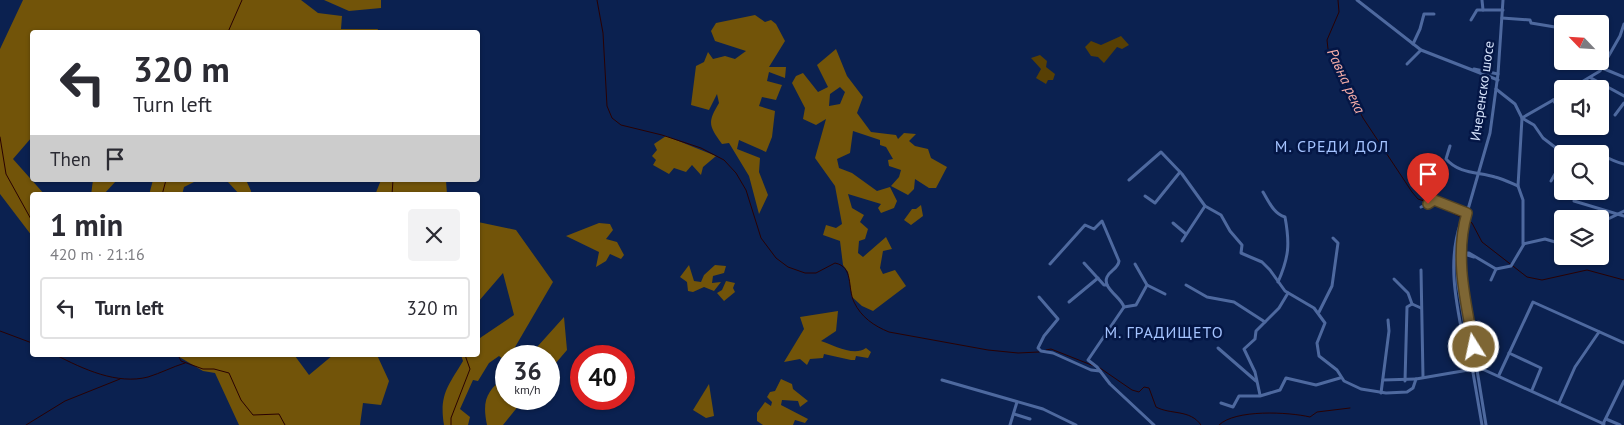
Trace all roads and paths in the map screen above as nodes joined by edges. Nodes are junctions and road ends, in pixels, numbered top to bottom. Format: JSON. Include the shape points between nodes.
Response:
{"nodes":[{"id":1,"x":1357,"y":0,"type":"edge"},
{"id":2,"x":1482,"y":0,"type":"edge"},
{"id":3,"x":1504,"y":0,"type":"edge"},
{"id":4,"x":1483,"y":10,"type":"junction"},
{"id":5,"x":1503,"y":10,"type":"junction"},
{"id":6,"x":1434,"y":14,"type":"dead end"},
{"id":7,"x":1502,"y":18,"type":"junction"},
{"id":8,"x":1471,"y":20,"type":"dead end"},
{"id":9,"x":1624,"y":24,"type":"edge"},
{"id":10,"x":1554,"y":27,"type":"edge"},
{"id":11,"x":1413,"y":44,"type":"junction"},
{"id":12,"x":1421,"y":50,"type":"junction"},
{"id":13,"x":1609,"y":54,"type":"edge"},
{"id":14,"x":1499,"y":62,"type":"junction"},
{"id":15,"x":1407,"y":64,"type":"dead end"},
{"id":16,"x":1469,"y":68,"type":"junction"},
{"id":17,"x":1600,"y":70,"type":"edge"},
{"id":18,"x":1607,"y":70,"type":"edge"},
{"id":19,"x":1489,"y":72,"type":"junction"},
{"id":20,"x":1498,"y":74,"type":"junction"},
{"id":21,"x":1624,"y":77,"type":"edge"},
{"id":22,"x":1591,"y":78,"type":"junction"},
{"id":23,"x":1498,"y":80,"type":"junction"},
{"id":24,"x":1586,"y":80,"type":"edge"},
{"id":25,"x":1496,"y":89,"type":"junction"},
{"id":26,"x":1624,"y":96,"type":"edge"},
{"id":27,"x":1553,"y":100,"type":"edge"},
{"id":28,"x":1624,"y":103,"type":"edge"},
{"id":29,"x":1615,"y":115,"type":"dead end"},
{"id":30,"x":1522,"y":118,"type":"junction"},
{"id":31,"x":1450,"y":146,"type":"dead end"},
{"id":32,"x":1554,"y":146,"type":"edge"},
{"id":33,"x":1609,"y":159,"type":"edge"},
{"id":34,"x":1624,"y":164,"type":"edge"},
{"id":35,"x":1180,"y":172,"type":"junction"},
{"id":36,"x":1479,"y":174,"type":"junction"},
{"id":37,"x":1554,"y":176,"type":"edge"},
{"id":38,"x":1129,"y":180,"type":"dead end"},
{"id":39,"x":1551,"y":181,"type":"dead end"},
{"id":40,"x":1518,"y":186,"type":"junction"},
{"id":41,"x":1263,"y":192,"type":"dead end"},
{"id":42,"x":1145,"y":196,"type":"dead end"},
{"id":43,"x":1574,"y":201,"type":"dead end"},
{"id":44,"x":1204,"y":206,"type":"junction"},
{"id":45,"x":1422,"y":207,"type":"dead end"},
{"id":46,"x":1624,"y":210,"type":"edge"},
{"id":47,"x":1467,"y":213,"type":"junction"},
{"id":48,"x":1617,"y":216,"type":"junction"},
{"id":49,"x":1624,"y":216,"type":"edge"},
{"id":50,"x":1609,"y":219,"type":"edge"},
{"id":51,"x":1173,"y":223,"type":"dead end"},
{"id":52,"x":1463,"y":223,"type":"junction"},
{"id":53,"x":1186,"y":234,"type":"junction"},
{"id":54,"x":1333,"y":238,"type":"dead end"},
{"id":55,"x":1182,"y":241,"type":"dead end"},
{"id":56,"x":1554,"y":242,"type":"edge"},
{"id":57,"x":1524,"y":244,"type":"junction"},
{"id":58,"x":1456,"y":252,"type":"junction"},
{"id":59,"x":1462,"y":254,"type":"junction"},
{"id":60,"x":1084,"y":263,"type":"dead end"},
{"id":61,"x":1050,"y":264,"type":"dead end"},
{"id":62,"x":1135,"y":264,"type":"dead end"},
{"id":63,"x":1496,"y":269,"type":"junction"},
{"id":64,"x":1421,"y":270,"type":"dead end"},
{"id":65,"x":1098,"y":278,"type":"junction"},
{"id":66,"x":1394,"y":279,"type":"dead end"},
{"id":67,"x":1491,"y":280,"type":"dead end"},
{"id":68,"x":1278,"y":283,"type":"junction"},
{"id":69,"x":1107,"y":285,"type":"junction"},
{"id":70,"x":1147,"y":285,"type":"junction"},
{"id":71,"x":1186,"y":285,"type":"dead end"},
{"id":72,"x":1288,"y":293,"type":"junction"},
{"id":73,"x":1164,"y":294,"type":"dead end"},
{"id":74,"x":1040,"y":297,"type":"dead end"},
{"id":75,"x":1069,"y":302,"type":"dead end"},
{"id":76,"x":1412,"y":304,"type":"junction"},
{"id":77,"x":1124,"y":307,"type":"junction"},
{"id":78,"x":1421,"y":308,"type":"junction"},
{"id":79,"x":1319,"y":312,"type":"junction"},
{"id":80,"x":1388,"y":320,"type":"dead end"},
{"id":81,"x":1265,"y":322,"type":"junction"},
{"id":82,"x":1599,"y":332,"type":"junction"},
{"id":83,"x":1624,"y":343,"type":"edge"},
{"id":84,"x":1218,"y":348,"type":"dead end"},
{"id":85,"x":1509,"y":353,"type":"junction"},
{"id":86,"x":1473,"y":368,"type":"junction"},
{"id":87,"x":1099,"y":369,"type":"junction"},
{"id":88,"x":1499,"y":375,"type":"junction"},
{"id":89,"x":1423,"y":377,"type":"junction"},
{"id":90,"x":1340,"y":378,"type":"junction"},
{"id":91,"x":1416,"y":379,"type":"junction"},
{"id":92,"x":942,"y":380,"type":"dead end"},
{"id":93,"x":1383,"y":380,"type":"junction"},
{"id":94,"x":1256,"y":381,"type":"junction"},
{"id":95,"x":1405,"y":381,"type":"junction"},
{"id":96,"x":1624,"y":381,"type":"edge"},
{"id":97,"x":1532,"y":390,"type":"junction"},
{"id":98,"x":1381,"y":393,"type":"junction"},
{"id":99,"x":1260,"y":396,"type":"junction"},
{"id":100,"x":1017,"y":402,"type":"junction"},
{"id":101,"x":1221,"y":403,"type":"dead end"},
{"id":102,"x":1559,"y":403,"type":"junction"},
{"id":103,"x":1014,"y":414,"type":"junction"},
{"id":104,"x":1606,"y":419,"type":"junction"},
{"id":105,"x":1030,"y":420,"type":"dead end"},
{"id":106,"x":1603,"y":424,"type":"edge"},
{"id":107,"x":1010,"y":425,"type":"edge"},
{"id":108,"x":1076,"y":425,"type":"edge"},
{"id":109,"x":1154,"y":425,"type":"edge"},
{"id":110,"x":1482,"y":425,"type":"edge"},
{"id":111,"x":1486,"y":425,"type":"edge"},
{"id":112,"x":1620,"y":425,"type":"edge"}],
"edges":[{"from":1,"to":11,"type":"street"},
{"from":2,"to":4,"type":"street"},
{"from":3,"to":5,"type":"street","name":"Ичеренско шосе"},
{"from":4,"to":5,"type":"street"},
{"from":4,"to":8,"type":"street","via":[[1477,10]]},
{"from":5,"to":7,"type":"street","name":"Ичеренско шосе"},
{"from":6,"to":11,"type":"street","via":[[1424,14]]},
{"from":7,"to":10,"type":"street","via":[[1530,20],[1531,23]]},
{"from":7,"to":14,"type":"street","name":"Ичеренско шосе"},
{"from":9,"to":13,"type":"street"},
{"from":11,"to":12,"type":"street"},
{"from":12,"to":15,"type":"street"},
{"from":12,"to":16,"type":"street"},
{"from":14,"to":19,"type":"street"},
{"from":14,"to":20,"type":"street","name":"Ичеренско шосе"},
{"from":16,"to":19,"type":"street"},
{"from":16,"to":23,"type":"street"},
{"from":17,"to":22,"type":"street"},
{"from":18,"to":21,"type":"street"},
{"from":19,"to":20,"type":"street"},
{"from":20,"to":23,"type":"street","name":"Ичеренско шосе"},
{"from":22,"to":24,"type":"street"},
{"from":22,"to":26,"type":"street"},
{"from":23,"to":25,"type":"street","name":"Ичеренско шосе"},
{"from":25,"to":30,"type":"street","via":[[1514,104]]},
{"from":25,"to":36,"type":"street","name":"Ичеренско шосе","via":[[1490,133]]},
{"from":27,"to":30,"type":"street"},
{"from":28,"to":29,"type":"street"},
{"from":30,"to":32,"type":"street","via":[[1534,125]]},
{"from":30,"to":40,"type":"street"},
{"from":31,"to":36,"type":"street","via":[[1446,155],[1450,163]]},
{"from":33,"to":34,"type":"street"},
{"from":35,"to":38,"type":"street","via":[[1160,152]]},
{"from":35,"to":42,"type":"street","via":[[1155,203]]},
{"from":35,"to":44,"type":"street"},
{"from":36,"to":40,"type":"street"},
{"from":36,"to":47,"type":"street","name":"Ичеренско шосе"},
{"from":37,"to":39,"type":"street"},
{"from":40,"to":57,"type":"street","via":[[1523,200]]},
{"from":41,"to":68,"type":"street","via":[[1271,207],[1285,217],[1290,237]]},
{"from":43,"to":48,"type":"street","via":[[1611,210]]},
{"from":44,"to":53,"type":"street"},
{"from":44,"to":68,"type":"street","via":[[1221,215],[1242,245],[1241,253],[1262,262]]},
{"from":45,"to":47,"type":"street","via":[[1434,200]]},
{"from":46,"to":48,"type":"street"},
{"from":47,"to":52,"type":"street","name":"Ичеренско шосе"},
{"from":48,"to":49,"type":"street"},
{"from":48,"to":50,"type":"street"},
{"from":51,"to":53,"type":"street"},
{"from":52,"to":58,"type":"street"},
{"from":52,"to":59,"type":"street"},
{"from":52,"to":86,"type":"street","via":[[1453,250],[1454,283]]},
{"from":53,"to":55,"type":"street"},
{"from":54,"to":79,"type":"street","via":[[1338,243],[1332,286]]},
{"from":56,"to":57,"type":"street","via":[[1545,239]]},
{"from":57,"to":63,"type":"street","via":[[1512,265]]},
{"from":58,"to":59,"type":"street"},
{"from":58,"to":86,"type":"street","via":[[1458,285]]},
{"from":59,"to":63,"type":"street","via":[[1475,257]]},
{"from":59,"to":86,"type":"street","via":[[1462,284]]},
{"from":60,"to":65,"type":"street"},
{"from":61,"to":69,"type":"street","via":[[1085,225],[1094,229],[1102,222],[1119,261],[1108,274]]},
{"from":62,"to":70,"type":"street"},
{"from":63,"to":67,"type":"street"},
{"from":64,"to":78,"type":"street"},
{"from":65,"to":69,"type":"street"},
{"from":65,"to":75,"type":"street"},
{"from":66,"to":76,"type":"street","via":[[1408,293]]},
{"from":68,"to":72,"type":"street"},
{"from":69,"to":77,"type":"street"},
{"from":70,"to":73,"type":"street"},
{"from":70,"to":77,"type":"street","via":[[1136,305]]},
{"from":71,"to":81,"type":"street","via":[[1206,297],[1234,302]]},
{"from":72,"to":79,"type":"street"},
{"from":72,"to":81,"type":"street"},
{"from":74,"to":87,"type":"street","via":[[1058,319],[1038,348],[1091,370]]},
{"from":76,"to":78,"type":"street"},
{"from":76,"to":95,"type":"street","via":[[1407,307]]},
{"from":77,"to":87,"type":"street","via":[[1088,360]]},
{"from":78,"to":89,"type":"street"},
{"from":79,"to":90,"type":"street","via":[[1324,322],[1317,343],[1318,356],[1337,370]]},
{"from":80,"to":93,"type":"street"},
{"from":81,"to":94,"type":"street","via":[[1256,331],[1255,340],[1244,349]]},
{"from":82,"to":83,"type":"street"},
{"from":82,"to":85,"type":"street","via":[[1533,302]]},
{"from":82,"to":102,"type":"street","via":[[1575,368]]},
{"from":84,"to":94,"type":"street"},
{"from":85,"to":88,"type":"street"},
{"from":85,"to":97,"type":"street","via":[[1542,368]]},
{"from":86,"to":88,"type":"street"},
{"from":86,"to":89,"type":"street"},
{"from":86,"to":110,"type":"street"},
{"from":86,"to":111,"type":"street"},
{"from":87,"to":109,"type":"street","via":[[1110,384]]},
{"from":88,"to":97,"type":"street"},
{"from":89,"to":91,"type":"street"},
{"from":90,"to":98,"type":"street","via":[[1361,389]]},
{"from":90,"to":99,"type":"street","via":[[1316,385],[1286,378],[1280,390]]},
{"from":91,"to":95,"type":"street"},
{"from":91,"to":98,"type":"street","via":[[1410,391]]},
{"from":92,"to":100,"type":"street"},
{"from":93,"to":95,"type":"street"},
{"from":93,"to":98,"type":"street"},
{"from":94,"to":99,"type":"street"},
{"from":96,"to":104,"type":"street"},
{"from":97,"to":102,"type":"street"},
{"from":99,"to":101,"type":"street","via":[[1239,396],[1233,407]]},
{"from":100,"to":103,"type":"street"},
{"from":100,"to":108,"type":"street","via":[[1051,412]]},
{"from":102,"to":106,"type":"street"},
{"from":103,"to":105,"type":"street"},
{"from":103,"to":107,"type":"street"},
{"from":104,"to":106,"type":"street"},
{"from":104,"to":112,"type":"street"}]}
